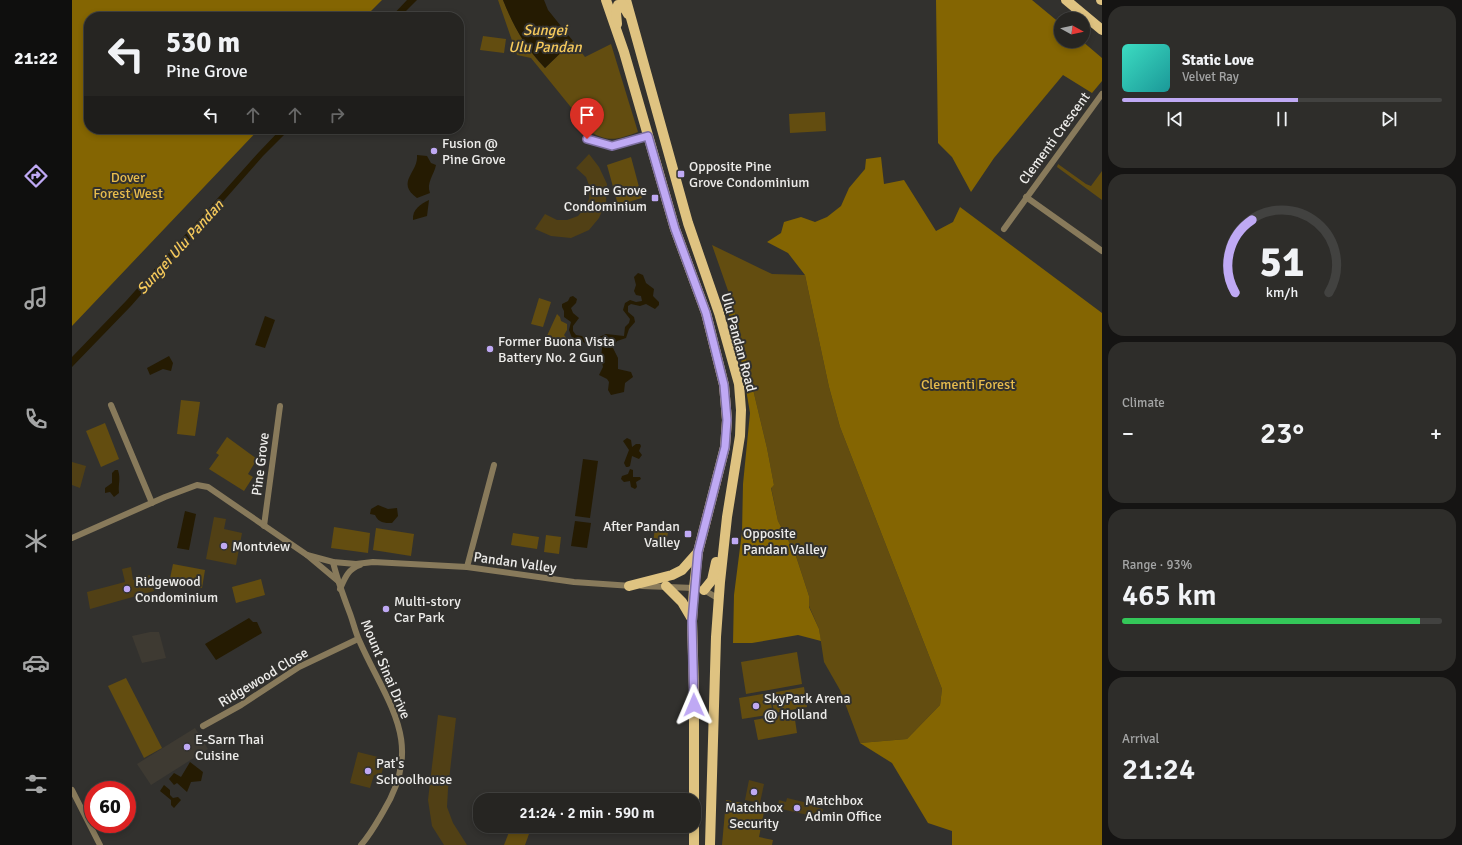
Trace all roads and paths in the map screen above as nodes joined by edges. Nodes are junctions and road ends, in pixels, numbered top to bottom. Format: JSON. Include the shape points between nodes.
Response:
{"nodes":[{"id":1,"x":606,"y":0,"type":"edge"},
{"id":2,"x":626,"y":0,"type":"edge"},
{"id":3,"x":1066,"y":0,"type":"edge"},
{"id":4,"x":630,"y":18,"type":"junction"},
{"id":5,"x":1102,"y":30,"type":"edge"},
{"id":6,"x":618,"y":38,"type":"junction"},
{"id":7,"x":1102,"y":94,"type":"edge"},
{"id":8,"x":648,"y":136,"type":"junction"},
{"id":9,"x":587,"y":139,"type":"dead end"},
{"id":10,"x":1026,"y":197,"type":"junction"},
{"id":11,"x":1004,"y":229,"type":"dead end"},
{"id":12,"x":1102,"y":251,"type":"edge"},
{"id":13,"x":111,"y":405,"type":"dead end"},
{"id":14,"x":280,"y":406,"type":"dead end"},
{"id":15,"x":494,"y":465,"type":"dead end"},
{"id":16,"x":152,"y":503,"type":"junction"},
{"id":17,"x":727,"y":517,"type":"junction"},
{"id":18,"x":264,"y":526,"type":"junction"},
{"id":19,"x":72,"y":538,"type":"edge"},
{"id":20,"x":698,"y":552,"type":"junction"},
{"id":21,"x":307,"y":555,"type":"junction"},
{"id":22,"x":332,"y":562,"type":"junction"},
{"id":23,"x":373,"y":562,"type":"junction"},
{"id":24,"x":467,"y":567,"type":"junction"},
{"id":25,"x":338,"y":581,"type":"junction"},
{"id":26,"x":629,"y":586,"type":"junction"},
{"id":27,"x":666,"y":586,"type":"junction"},
{"id":28,"x":694,"y":588,"type":"junction"},
{"id":29,"x":340,"y":589,"type":"junction"},
{"id":30,"x":704,"y":590,"type":"junction"},
{"id":31,"x":719,"y":599,"type":"junction"},
{"id":32,"x":692,"y":621,"type":"junction"},
{"id":33,"x":358,"y":638,"type":"junction"},
{"id":34,"x":202,"y":726,"type":"dead end"},
{"id":35,"x":72,"y":790,"type":"edge"},
{"id":36,"x":694,"y":793,"type":"edge"},
{"id":37,"x":694,"y":833,"type":"edge"},
{"id":38,"x":100,"y":845,"type":"edge"},
{"id":39,"x":361,"y":845,"type":"edge"},
{"id":40,"x":694,"y":845,"type":"edge"},
{"id":41,"x":710,"y":845,"type":"edge"}],
"edges":[{"from":1,"to":6,"type":"main road","name":"Ulu Pandan Road"},
{"from":2,"to":4,"type":"main road","name":"Ulu Pandan Road"},
{"from":3,"to":5,"type":"main road"},
{"from":4,"to":6,"type":"main road","via":[[623,5],[618,5]]},
{"from":4,"to":17,"type":"main road","name":"Ulu Pandan Road","via":[[643,56],[688,223],[719,313],[739,384],[740,436]]},
{"from":6,"to":8,"type":"main road","name":"Ulu Pandan Road"},
{"from":7,"to":10,"type":"street","name":"Clementi Crescent"},
{"from":8,"to":9,"type":"street","via":[[612,146]]},
{"from":8,"to":20,"type":"main road","name":"Ulu Pandan Road","via":[[675,229],[706,313],[724,385],[727,420],[725,447]]},
{"from":10,"to":11,"type":"street","name":"Clementi Crescent"},
{"from":10,"to":12,"type":"street","name":"Clementi Crescent"},
{"from":13,"to":16,"type":"street"},
{"from":14,"to":18,"type":"street","name":"Pine Grove"},
{"from":15,"to":24,"type":"street"},
{"from":16,"to":18,"type":"street","via":[[199,485],[208,487]]},
{"from":16,"to":19,"type":"street"},
{"from":17,"to":30,"type":"main road","via":[[723,519],[721,527],[712,580]]},
{"from":17,"to":31,"type":"main road","name":"Ulu Pandan Road"},
{"from":18,"to":21,"type":"street"},
{"from":20,"to":26,"type":"main road","via":[[682,570]]},
{"from":20,"to":28,"type":"main road","name":"Ulu Pandan Road"},
{"from":21,"to":22,"type":"street","name":"Pandan Valley"},
{"from":21,"to":25,"type":"street"},
{"from":22,"to":23,"type":"street","name":"Pandan Valley"},
{"from":22,"to":25,"type":"street","name":"Mount Sinai Drive"},
{"from":23,"to":24,"type":"street","name":"Pandan Valley"},
{"from":23,"to":29,"type":"street","via":[[354,567]]},
{"from":24,"to":26,"type":"street","name":"Pandan Valley","via":[[574,582]]},
{"from":25,"to":29,"type":"street","name":"Mount Sinai Drive"},
{"from":26,"to":27,"type":"street","name":"Pandan Valley"},
{"from":27,"to":28,"type":"street","name":"Pandan Valley"},
{"from":27,"to":32,"type":"main road","via":[[682,602]]},
{"from":28,"to":30,"type":"street","name":"Pandan Valley"},
{"from":28,"to":32,"type":"main road","name":"Ulu Pandan Road"},
{"from":29,"to":33,"type":"street","name":"Mount Sinai Drive"},
{"from":30,"to":31,"type":"street","name":"Pandan Valley"},
{"from":31,"to":41,"type":"main road","name":"Ulu Pandan Road"},
{"from":32,"to":36,"type":"main road","name":"Ulu Pandan Road"},
{"from":33,"to":34,"type":"street","name":"Ridgewood Close","via":[[299,667]]},
{"from":33,"to":39,"type":"street","name":"Mount Sinai Drive","via":[[390,703],[398,726],[403,754],[392,798]]},
{"from":35,"to":38,"type":"street"},
{"from":37,"to":40,"type":"main road"}]}
